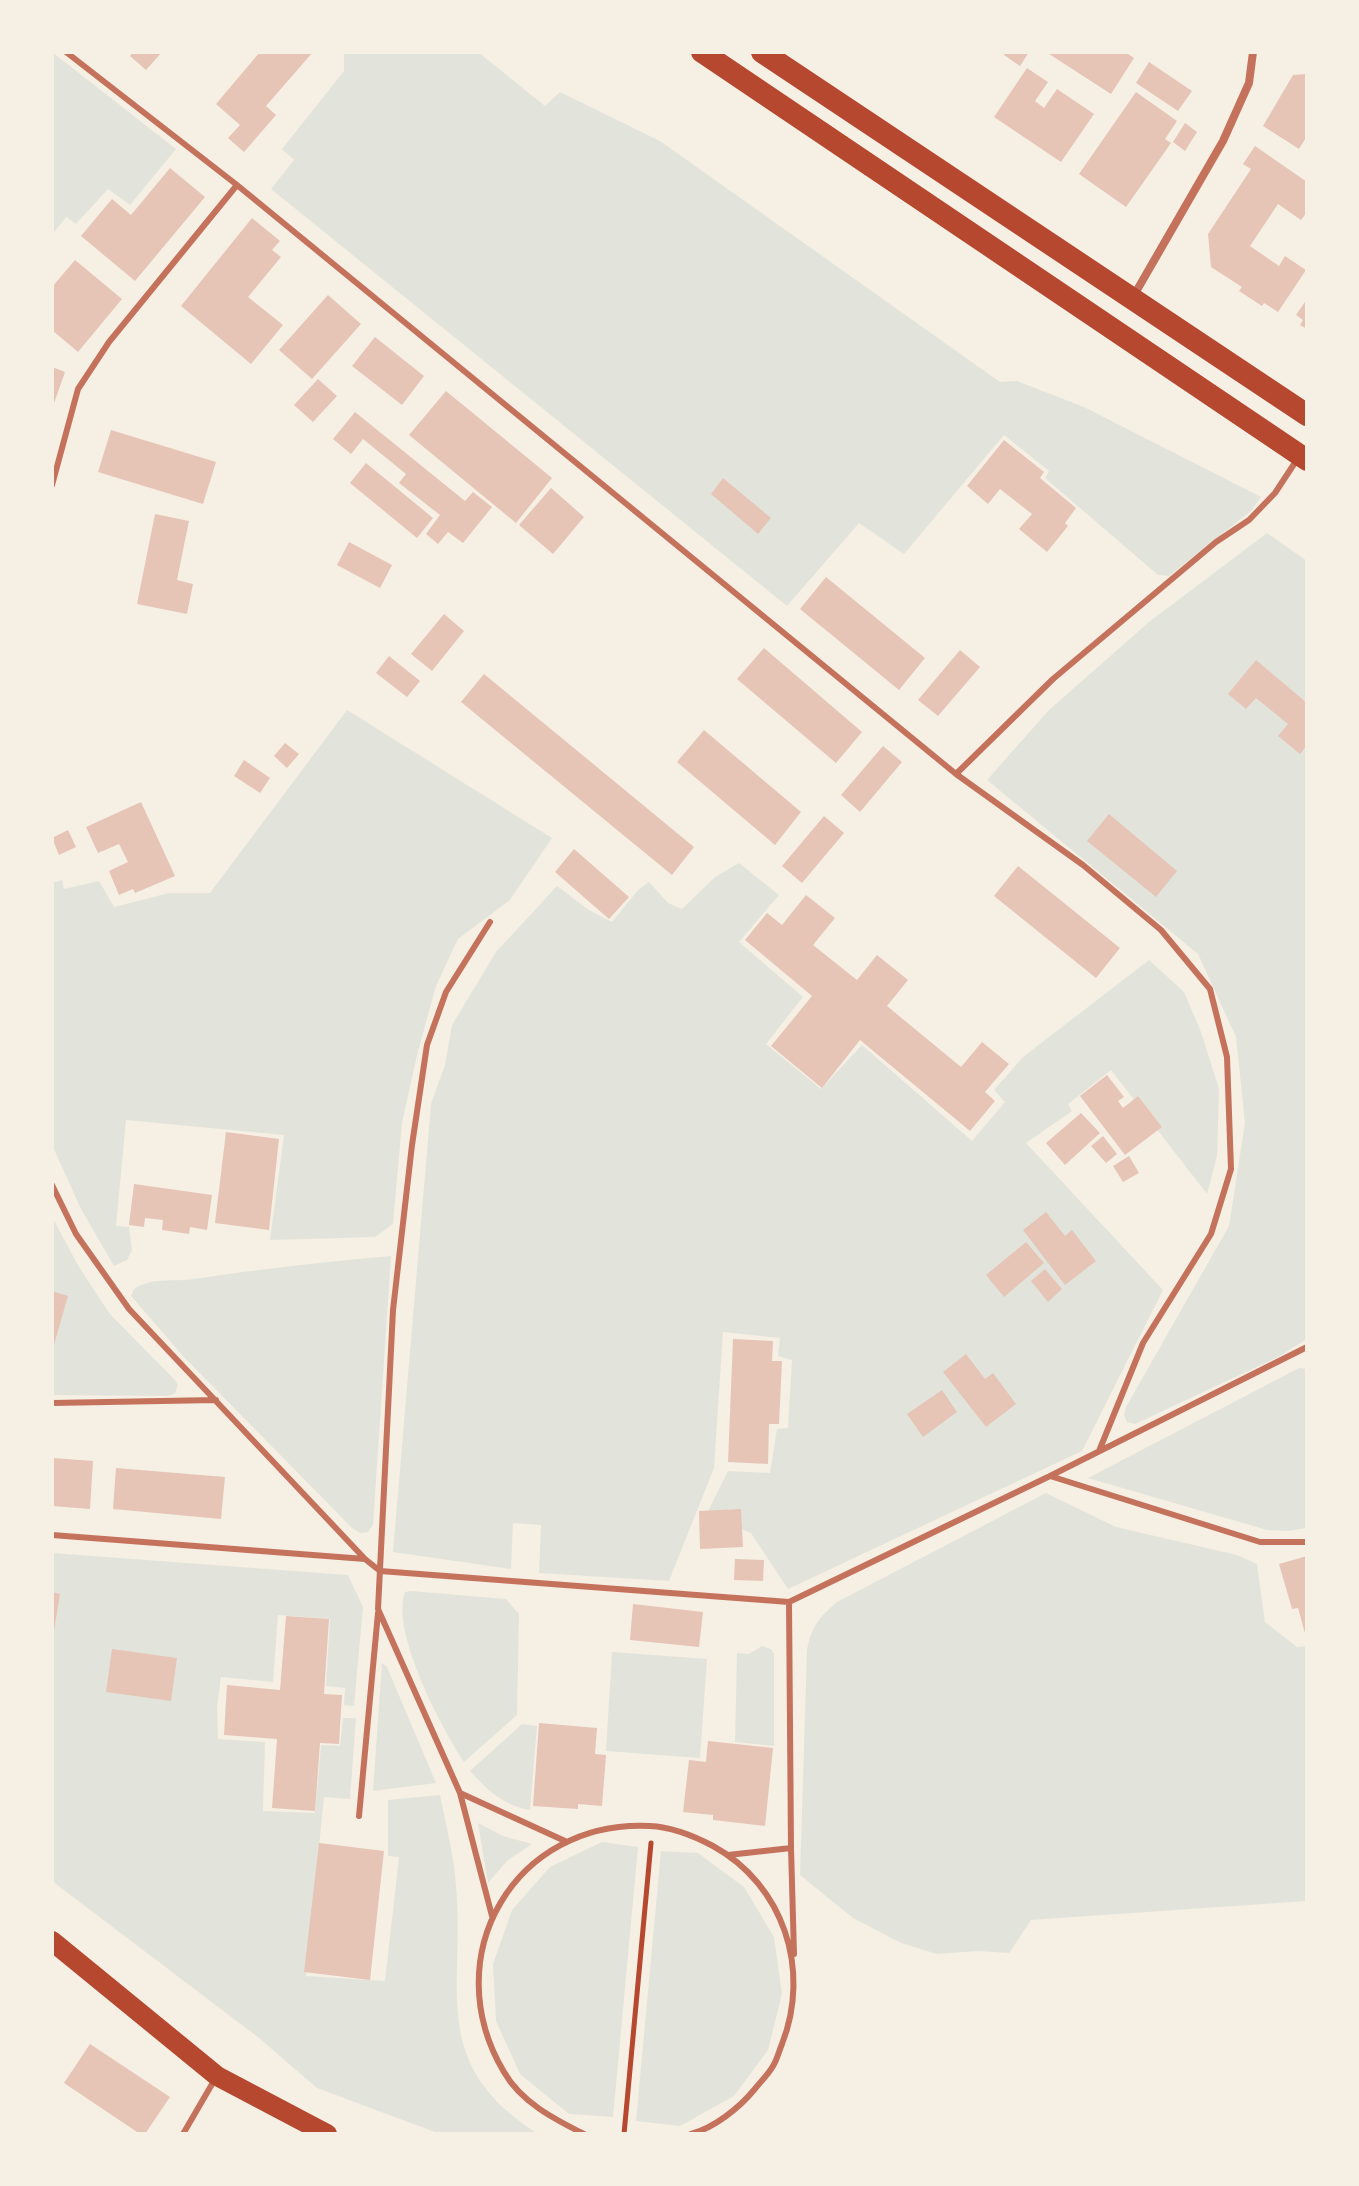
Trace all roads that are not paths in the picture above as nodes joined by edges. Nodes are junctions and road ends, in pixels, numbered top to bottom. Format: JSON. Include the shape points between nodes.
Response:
{"nodes":[{"id":1,"x":66,"y":52,"type":"edge"},
{"id":2,"x":702,"y":52,"type":"edge"},
{"id":3,"x":762,"y":52,"type":"edge"},
{"id":4,"x":1253,"y":52,"type":"edge"},
{"id":5,"x":237,"y":185,"type":"junction"},
{"id":6,"x":1131,"y":301,"type":"junction"},
{"id":7,"x":1113,"y":330,"type":"junction"},
{"id":8,"x":1307,"y":415,"type":"edge"},
{"id":9,"x":1304,"y":457,"type":"edge"},
{"id":10,"x":52,"y":485,"type":"edge"},
{"id":11,"x":956,"y":774,"type":"junction"},
{"id":12,"x":490,"y":922,"type":"dead end"},
{"id":13,"x":52,"y":1185,"type":"edge"},
{"id":14,"x":1307,"y":1347,"type":"edge"},
{"id":15,"x":1297,"y":1353,"type":"junction"},
{"id":16,"x":1307,"y":1354,"type":"edge"},
{"id":17,"x":216,"y":1400,"type":"junction"},
{"id":18,"x":52,"y":1403,"type":"edge"},
{"id":19,"x":1099,"y":1451,"type":"junction"},
{"id":20,"x":1050,"y":1476,"type":"junction"},
{"id":21,"x":52,"y":1535,"type":"edge"},
{"id":22,"x":1307,"y":1542,"type":"edge"},
{"id":23,"x":365,"y":1559,"type":"junction"},
{"id":24,"x":380,"y":1571,"type":"junction"},
{"id":25,"x":789,"y":1602,"type":"junction"},
{"id":26,"x":378,"y":1609,"type":"junction"},
{"id":27,"x":460,"y":1793,"type":"junction"},
{"id":28,"x":359,"y":1816,"type":"dead end"},
{"id":29,"x":565,"y":1841,"type":"junction"},
{"id":30,"x":791,"y":1848,"type":"junction"},
{"id":31,"x":728,"y":1855,"type":"junction"},
{"id":32,"x":492,"y":1916,"type":"junction"},
{"id":33,"x":52,"y":1941,"type":"edge"},
{"id":34,"x":795,"y":1968,"type":"junction"},
{"id":35,"x":217,"y":2076,"type":"junction"},
{"id":36,"x":183,"y":2134,"type":"edge"},
{"id":37,"x":327,"y":2134,"type":"edge"},
{"id":38,"x":584,"y":2134,"type":"edge"},
{"id":39,"x":691,"y":2134,"type":"edge"}],
"edges":[{"from":1,"to":5,"type":"lane"},
{"from":2,"to":7,"type":"highway"},
{"from":3,"to":6,"type":"highway"},
{"from":4,"to":6,"type":"street","via":[[1249,83],[1223,141]]},
{"from":5,"to":10,"type":"lane","via":[[109,342],[78,389]]},
{"from":5,"to":11,"type":"lane"},
{"from":6,"to":7,"type":"highway"},
{"from":6,"to":8,"type":"highway"},
{"from":7,"to":9,"type":"highway"},
{"from":9,"to":11,"type":"lane","via":[[1249,520],[1053,679]]},
{"from":11,"to":19,"type":"lane","via":[[1083,865],[1161,930],[1210,989],[1227,1057],[1231,1169],[1211,1234],[1143,1343]]},
{"from":12,"to":24,"type":"lane","via":[[446,992],[427,1045],[393,1310]]},
{"from":13,"to":17,"type":"lane","via":[[76,1234],[129,1309]]},
{"from":14,"to":15,"type":"lane"},
{"from":15,"to":16,"type":"lane"},
{"from":15,"to":19,"type":"lane"},
{"from":17,"to":18,"type":"lane"},
{"from":17,"to":23,"type":"lane"},
{"from":19,"to":20,"type":"lane"},
{"from":20,"to":22,"type":"lane","via":[[1260,1542]]},
{"from":20,"to":25,"type":"lane"},
{"from":21,"to":23,"type":"lane"},
{"from":23,"to":24,"type":"lane"},
{"from":24,"to":25,"type":"lane"},
{"from":24,"to":26,"type":"lane"},
{"from":25,"to":30,"type":"lane"},
{"from":26,"to":27,"type":"lane"},
{"from":26,"to":28,"type":"lane"},
{"from":27,"to":29,"type":"lane"},
{"from":27,"to":32,"type":"lane"},
{"from":29,"to":31,"type":"lane","via":[[608,1827],[653,1826],[692,1835]]},
{"from":29,"to":32,"type":"lane","via":[[522,1872]]},
{"from":30,"to":31,"type":"lane"},
{"from":30,"to":34,"type":"lane"},
{"from":31,"to":34,"type":"lane","via":[[761,1885],[783,1924]]},
{"from":32,"to":38,"type":"lane","via":[[477,1969],[482,2024],[505,2074],[543,2114]]},
{"from":33,"to":35,"type":"main road"},
{"from":34,"to":39,"type":"lane","via":[[792,2019],[774,2066],[742,2105]]},
{"from":35,"to":36,"type":"lane"},
{"from":35,"to":37,"type":"main road"}]}
